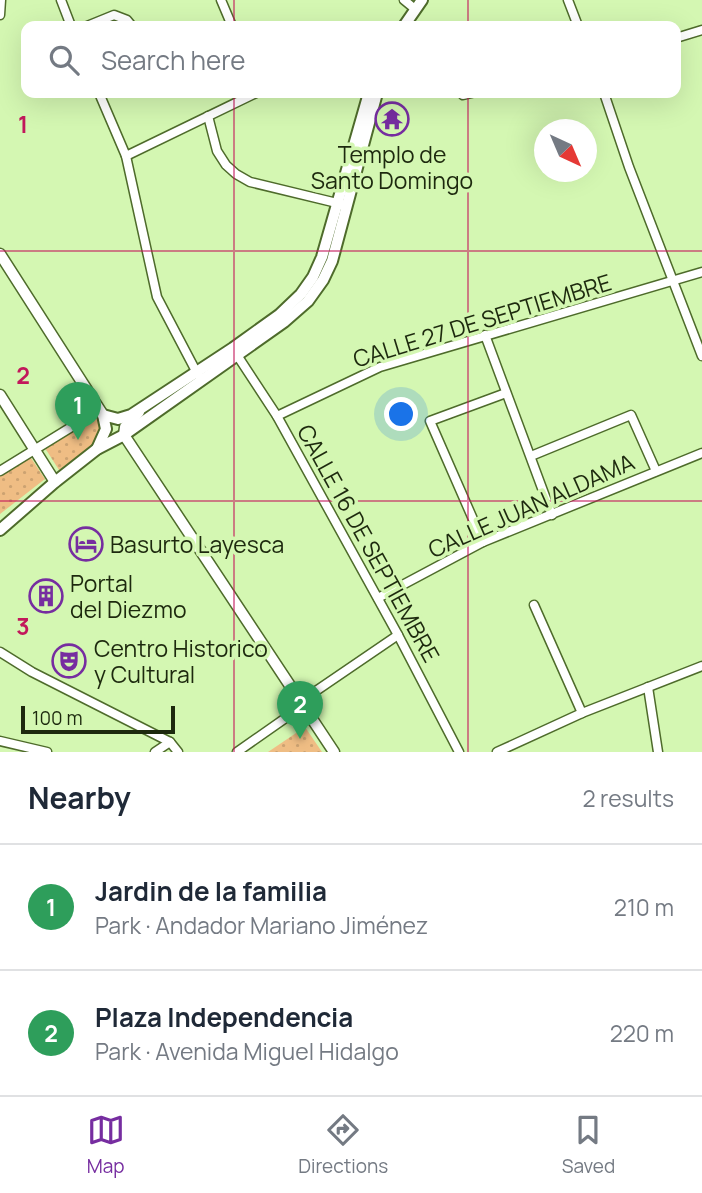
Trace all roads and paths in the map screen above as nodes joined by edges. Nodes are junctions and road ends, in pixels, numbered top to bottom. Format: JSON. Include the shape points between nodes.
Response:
{"nodes":[{"id":1,"x":1,"y":0,"type":"edge"},
{"id":2,"x":61,"y":0,"type":"edge"},
{"id":3,"x":221,"y":0,"type":"edge"},
{"id":4,"x":568,"y":0,"type":"edge"},
{"id":5,"x":413,"y":3,"type":"edge"},
{"id":6,"x":0,"y":15,"type":"edge"},
{"id":7,"x":69,"y":21,"type":"edge"},
{"id":8,"x":99,"y":21,"type":"edge"},
{"id":9,"x":128,"y":21,"type":"edge"},
{"id":10,"x":230,"y":21,"type":"edge"},
{"id":11,"x":400,"y":21,"type":"edge"},
{"id":12,"x":406,"y":21,"type":"edge"},
{"id":13,"x":576,"y":21,"type":"edge"},
{"id":14,"x":702,"y":30,"type":"edge"},
{"id":15,"x":681,"y":36,"type":"edge"},
{"id":16,"x":101,"y":98,"type":"edge"},
{"id":17,"x":246,"y":98,"type":"edge"},
{"id":18,"x":368,"y":98,"type":"edge"},
{"id":19,"x":375,"y":98,"type":"edge"},
{"id":20,"x":606,"y":98,"type":"edge"},
{"id":21,"x":208,"y":116,"type":"junction"},
{"id":22,"x":126,"y":156,"type":"junction"},
{"id":23,"x":343,"y":205,"type":"junction"},
{"id":24,"x":0,"y":254,"type":"edge"},
{"id":25,"x":702,"y":272,"type":"edge"},
{"id":26,"x":673,"y":281,"type":"junction"},
{"id":27,"x":485,"y":335,"type":"junction"},
{"id":28,"x":235,"y":352,"type":"junction"},
{"id":29,"x":702,"y":356,"type":"edge"},
{"id":30,"x":198,"y":377,"type":"junction"},
{"id":31,"x":506,"y":393,"type":"junction"},
{"id":32,"x":0,"y":395,"type":"edge"},
{"id":33,"x":151,"y":401,"type":"junction"},
{"id":34,"x":101,"y":412,"type":"junction"},
{"id":35,"x":278,"y":416,"type":"junction"},
{"id":36,"x":124,"y":435,"type":"junction"},
{"id":37,"x":97,"y":449,"type":"junction"},
{"id":38,"x":35,"y":450,"type":"junction"},
{"id":39,"x":702,"y":453,"type":"edge"},
{"id":40,"x":531,"y":456,"type":"junction"},
{"id":41,"x":0,"y":471,"type":"edge"},
{"id":42,"x":656,"y":471,"type":"junction"},
{"id":43,"x":55,"y":482,"type":"junction"},
{"id":44,"x":552,"y":515,"type":"junction"},
{"id":45,"x":0,"y":530,"type":"edge"},
{"id":46,"x":483,"y":542,"type":"junction"},
{"id":47,"x":378,"y":598,"type":"junction"},
{"id":48,"x":534,"y":605,"type":"dead end"},
{"id":49,"x":398,"y":635,"type":"junction"},
{"id":50,"x":0,"y":652,"type":"edge"},
{"id":51,"x":702,"y":666,"type":"edge"},
{"id":52,"x":648,"y":687,"type":"junction"},
{"id":53,"x":302,"y":702,"type":"junction"},
{"id":54,"x":582,"y":713,"type":"junction"},
{"id":55,"x":0,"y":741,"type":"edge"},
{"id":56,"x":170,"y":742,"type":"junction"},
{"id":57,"x":47,"y":752,"type":"edge"},
{"id":58,"x":155,"y":752,"type":"edge"},
{"id":59,"x":178,"y":752,"type":"edge"},
{"id":60,"x":237,"y":752,"type":"edge"},
{"id":61,"x":334,"y":752,"type":"edge"},
{"id":62,"x":459,"y":752,"type":"edge"},
{"id":63,"x":497,"y":752,"type":"edge"},
{"id":64,"x":658,"y":752,"type":"edge"}],
"edges":[{"from":1,"to":6,"type":"street"},
{"from":2,"to":7,"type":"street"},
{"from":3,"to":10,"type":"street"},
{"from":4,"to":13,"type":"street"},
{"from":5,"to":11,"type":"main road"},
{"from":5,"to":12,"type":"main road"},
{"from":8,"to":9,"type":"street","via":[[114,15]]},
{"from":14,"to":15,"type":"street"},
{"from":16,"to":22,"type":"street"},
{"from":17,"to":21,"type":"street"},
{"from":18,"to":23,"type":"main road"},
{"from":19,"to":23,"type":"main road"},
{"from":20,"to":26,"type":"street"},
{"from":21,"to":22,"type":"street"},
{"from":21,"to":23,"type":"street","via":[[217,151],[236,174],[250,182]]},
{"from":22,"to":30,"type":"street","via":[[157,297]]},
{"from":23,"to":28,"type":"main road","via":[[332,261],[308,301]]},
{"from":24,"to":34,"type":"street"},
{"from":25,"to":26,"type":"street","name":"CALLE 27 DE SEPTIEMBRE"},
{"from":26,"to":27,"type":"street","name":"CALLE 27 DE SEPTIEMBRE"},
{"from":26,"to":29,"type":"street"},
{"from":27,"to":31,"type":"street"},
{"from":27,"to":35,"type":"street","name":"CALLE 27 DE SEPTIEMBRE","via":[[380,367]]},
{"from":28,"to":30,"type":"main road"},
{"from":28,"to":35,"type":"street","name":"CALLE 16 DE SEPTIEMBRE"},
{"from":30,"to":33,"type":"main road"},
{"from":30,"to":36,"type":"main road"},
{"from":31,"to":40,"type":"street"},
{"from":31,"to":46,"type":"street","via":[[430,421]]},
{"from":32,"to":38,"type":"street"},
{"from":33,"to":34,"type":"main road","via":[[125,418]]},
{"from":33,"to":36,"type":"street","via":[[125,427]]},
{"from":34,"to":37,"type":"main road","via":[[106,429]]},
{"from":34,"to":38,"type":"street"},
{"from":35,"to":47,"type":"street","name":"CALLE 16 DE SEPTIEMBRE"},
{"from":36,"to":37,"type":"main road"},
{"from":36,"to":53,"type":"street"},
{"from":37,"to":43,"type":"main road"},
{"from":38,"to":41,"type":"street"},
{"from":38,"to":43,"type":"street"},
{"from":39,"to":42,"type":"street","name":"CALLE JUAN ALDAMA"},
{"from":40,"to":42,"type":"street","via":[[631,415]]},
{"from":40,"to":44,"type":"street"},
{"from":42,"to":44,"type":"street","name":"CALLE JUAN ALDAMA"},
{"from":43,"to":45,"type":"main road"},
{"from":44,"to":46,"type":"street","name":"CALLE JUAN ALDAMA"},
{"from":46,"to":47,"type":"street","name":"CALLE JUAN ALDAMA"},
{"from":47,"to":49,"type":"street","name":"CALLE 16 DE SEPTIEMBRE"},
{"from":48,"to":54,"type":"street"},
{"from":49,"to":53,"type":"street"},
{"from":49,"to":62,"type":"street","name":"CALLE 16 DE SEPTIEMBRE"},
{"from":50,"to":56,"type":"street"},
{"from":51,"to":52,"type":"street"},
{"from":52,"to":54,"type":"street"},
{"from":52,"to":64,"type":"street"},
{"from":53,"to":60,"type":"street"},
{"from":53,"to":61,"type":"street"},
{"from":54,"to":63,"type":"street"},
{"from":55,"to":57,"type":"street"},
{"from":56,"to":58,"type":"street"},
{"from":56,"to":59,"type":"street"}]}
